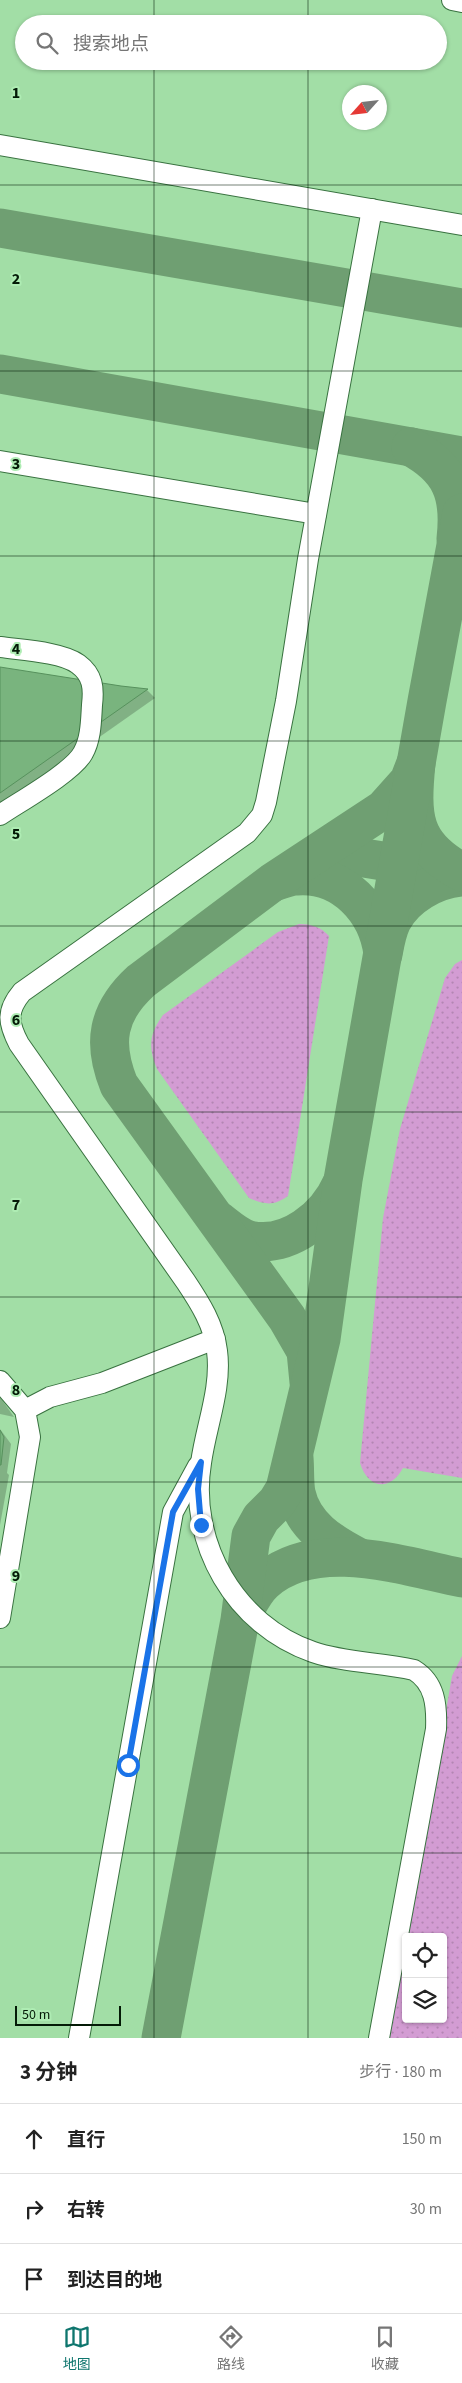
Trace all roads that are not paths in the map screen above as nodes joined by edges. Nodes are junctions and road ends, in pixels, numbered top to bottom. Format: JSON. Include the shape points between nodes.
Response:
{"nodes":[{"id":1,"x":452,"y":0,"type":"edge"},
{"id":2,"x":462,"y":2,"type":"edge"},
{"id":3,"x":0,"y":145,"type":"edge"},
{"id":4,"x":372,"y":209,"type":"junction"},
{"id":5,"x":462,"y":225,"type":"edge"},
{"id":6,"x":0,"y":461,"type":"edge"},
{"id":7,"x":316,"y":514,"type":"junction"},
{"id":8,"x":0,"y":647,"type":"edge"},
{"id":9,"x":0,"y":815,"type":"edge"},
{"id":10,"x":215,"y":1339,"type":"junction"},
{"id":11,"x":0,"y":1381,"type":"edge"},
{"id":12,"x":25,"y":1410,"type":"junction"},
{"id":13,"x":201,"y":1462,"type":"junction"},
{"id":14,"x":0,"y":1618,"type":"edge"},
{"id":15,"x":79,"y":2038,"type":"edge"},
{"id":16,"x":379,"y":2038,"type":"edge"}],
"edges":[{"from":1,"to":2,"type":"lane"},
{"from":3,"to":4,"type":"lane"},
{"from":4,"to":5,"type":"lane"},
{"from":4,"to":7,"type":"lane"},
{"from":6,"to":7,"type":"lane"},
{"from":7,"to":10,"type":"lane","via":[[286,700],[262,816],[247,833],[27,988],[11,1009],[12,1030],[19,1044],[186,1282],[202,1307]]},
{"from":8,"to":9,"type":"lane","via":[[67,658],[78,663],[92,681],[93,694],[89,739],[82,755],[71,767]]},
{"from":10,"to":12,"type":"lane","via":[[102,1383],[50,1397]]},
{"from":10,"to":13,"type":"lane","via":[[217,1379]]},
{"from":11,"to":12,"type":"lane"},
{"from":12,"to":14,"type":"lane","via":[[30,1438]]},
{"from":13,"to":15,"type":"lane","via":[[173,1512]]},
{"from":13,"to":16,"type":"lane","via":[[198,1508],[207,1543],[226,1582],[254,1617],[291,1643],[313,1652],[414,1670],[431,1687],[436,1706],[436,1729]]}]}
